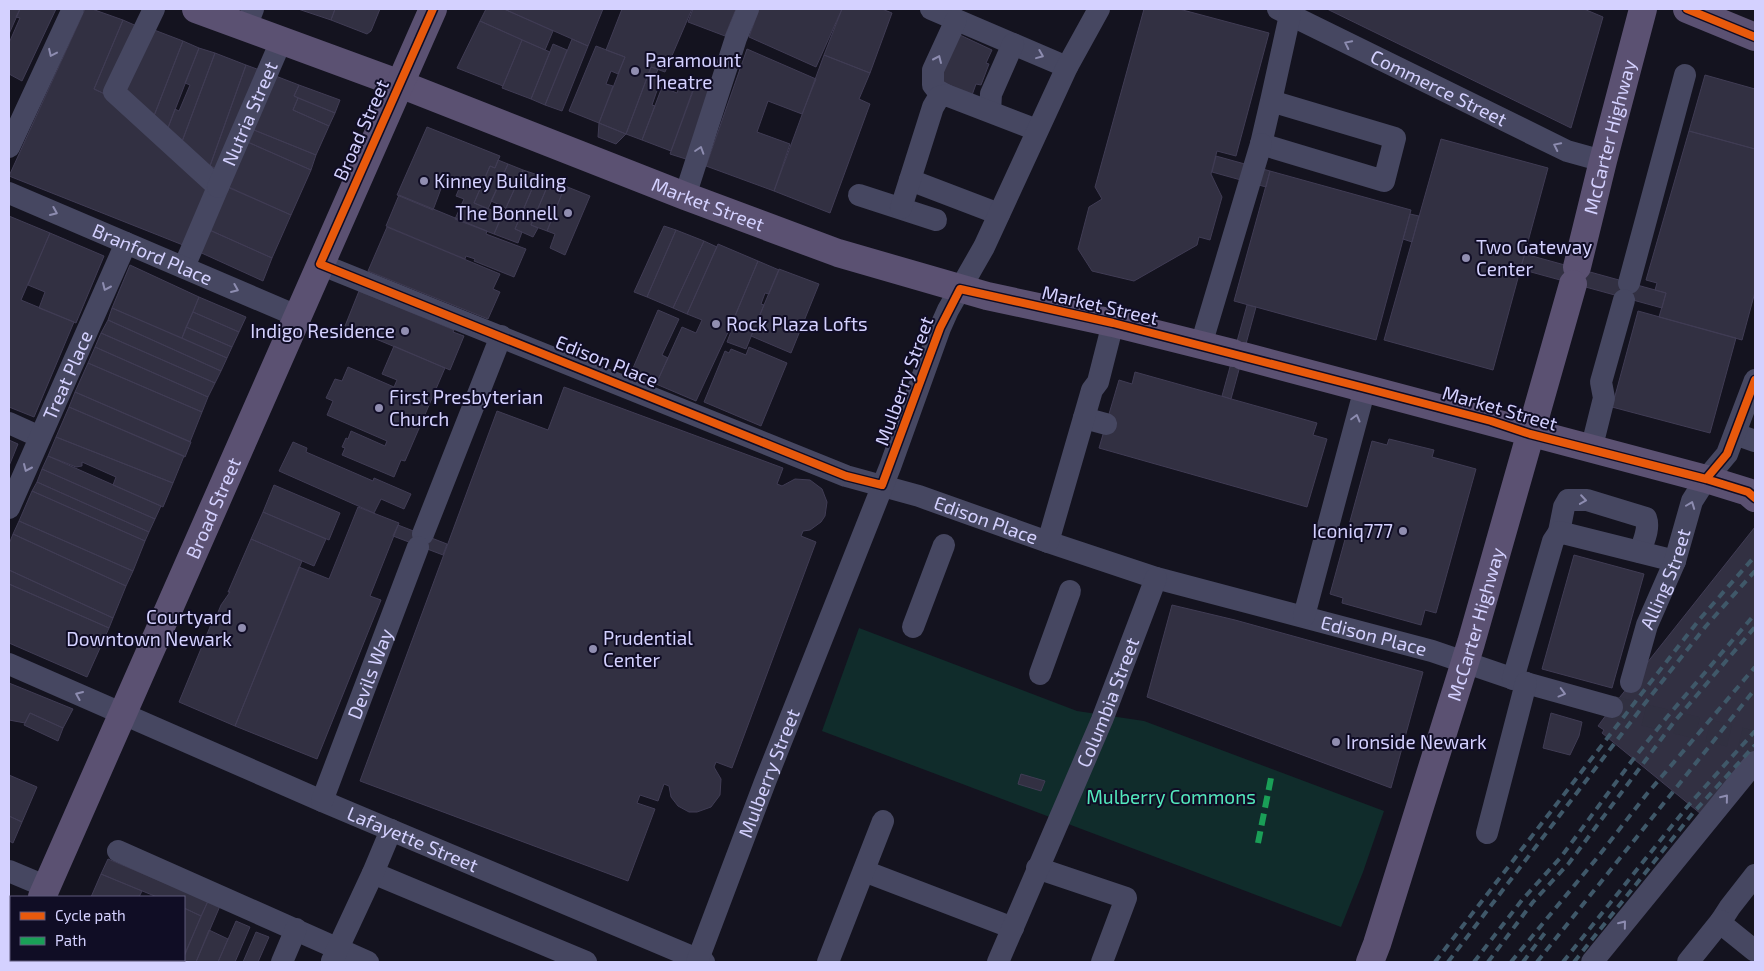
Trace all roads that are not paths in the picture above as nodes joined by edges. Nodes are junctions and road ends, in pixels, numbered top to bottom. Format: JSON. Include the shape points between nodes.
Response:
{"nodes":[{"id":1,"x":73,"y":9,"type":"edge"},
{"id":2,"x":154,"y":9,"type":"edge"},
{"id":3,"x":196,"y":9,"type":"edge"},
{"id":4,"x":432,"y":9,"type":"edge"},
{"id":5,"x":748,"y":9,"type":"edge"},
{"id":6,"x":931,"y":9,"type":"edge"},
{"id":7,"x":1099,"y":9,"type":"edge"},
{"id":8,"x":1644,"y":9,"type":"edge"},
{"id":9,"x":1687,"y":9,"type":"edge"},
{"id":10,"x":1283,"y":12,"type":"edge"},
{"id":11,"x":250,"y":18,"type":"edge"},
{"id":12,"x":956,"y":20,"type":"junction"},
{"id":13,"x":1755,"y":36,"type":"edge"},
{"id":14,"x":282,"y":41,"type":"junction"},
{"id":15,"x":1013,"y":44,"type":"junction"},
{"id":16,"x":1067,"y":67,"type":"junction"},
{"id":17,"x":1685,"y":75,"type":"dead end"},
{"id":18,"x":400,"y":84,"type":"junction"},
{"id":19,"x":946,"y":95,"type":"junction"},
{"id":20,"x":1271,"y":101,"type":"junction"},
{"id":21,"x":13,"y":108,"type":"edge"},
{"id":22,"x":990,"y":111,"type":"junction"},
{"id":23,"x":1037,"y":130,"type":"junction"},
{"id":24,"x":1261,"y":144,"type":"junction"},
{"id":25,"x":9,"y":147,"type":"edge"},
{"id":26,"x":1603,"y":161,"type":"junction"},
{"id":27,"x":910,"y":180,"type":"junction"},
{"id":28,"x":218,"y":186,"type":"junction"},
{"id":29,"x":9,"y":193,"type":"edge"},
{"id":30,"x":859,"y":195,"type":"dead end"},
{"id":31,"x":685,"y":196,"type":"junction"},
{"id":32,"x":900,"y":208,"type":"junction"},
{"id":33,"x":999,"y":214,"type":"junction"},
{"id":34,"x":936,"y":220,"type":"dead end"},
{"id":35,"x":126,"y":243,"type":"junction"},
{"id":36,"x":320,"y":264,"type":"junction"},
{"id":37,"x":184,"y":268,"type":"junction"},
{"id":38,"x":960,"y":289,"type":"junction"},
{"id":39,"x":297,"y":316,"type":"junction"},
{"id":40,"x":1113,"y":323,"type":"junction"},
{"id":41,"x":501,"y":336,"type":"junction"},
{"id":42,"x":1201,"y":345,"type":"junction"},
{"id":43,"x":1755,"y":380,"type":"edge"},
{"id":44,"x":1365,"y":388,"type":"junction"},
{"id":45,"x":1750,"y":402,"type":"edge"},
{"id":46,"x":1084,"y":418,"type":"junction"},
{"id":47,"x":9,"y":423,"type":"edge"},
{"id":48,"x":1106,"y":424,"type":"dead end"},
{"id":49,"x":1530,"y":434,"type":"junction"},
{"id":50,"x":40,"y":438,"type":"junction"},
{"id":51,"x":1745,"y":438,"type":"edge"},
{"id":52,"x":1591,"y":450,"type":"junction"},
{"id":53,"x":1706,"y":479,"type":"junction"},
{"id":54,"x":882,"y":485,"type":"junction"},
{"id":55,"x":1753,"y":494,"type":"edge"},
{"id":56,"x":9,"y":508,"type":"edge"},
{"id":57,"x":1559,"y":532,"type":"junction"},
{"id":58,"x":1048,"y":542,"type":"junction"},
{"id":59,"x":944,"y":545,"type":"dead end"},
{"id":60,"x":1640,"y":552,"type":"junction"},
{"id":61,"x":1675,"y":561,"type":"junction"},
{"id":62,"x":1156,"y":578,"type":"junction"},
{"id":63,"x":1070,"y":591,"type":"dead end"},
{"id":64,"x":1304,"y":616,"type":"junction"},
{"id":65,"x":913,"y":627,"type":"dead end"},
{"id":66,"x":1465,"y":663,"type":"junction"},
{"id":67,"x":9,"y":664,"type":"edge"},
{"id":68,"x":1040,"y":674,"type":"dead end"},
{"id":69,"x":1520,"y":681,"type":"junction"},
{"id":70,"x":1631,"y":682,"type":"dead end"},
{"id":71,"x":1612,"y":707,"type":"tunnel mouth"},
{"id":72,"x":124,"y":714,"type":"junction"},
{"id":73,"x":1755,"y":762,"type":"edge"},
{"id":74,"x":322,"y":800,"type":"junction"},
{"id":75,"x":883,"y":822,"type":"dead end"},
{"id":76,"x":391,"y":830,"type":"junction"},
{"id":77,"x":1487,"y":833,"type":"dead end"},
{"id":78,"x":118,"y":851,"type":"dead end"},
{"id":79,"x":1038,"y":868,"type":"junction"},
{"id":80,"x":9,"y":870,"type":"edge"},
{"id":81,"x":864,"y":871,"type":"junction"},
{"id":82,"x":373,"y":873,"type":"junction"},
{"id":83,"x":1755,"y":875,"type":"edge"},
{"id":84,"x":44,"y":892,"type":"edge"},
{"id":85,"x":1726,"y":914,"type":"junction"},
{"id":86,"x":1012,"y":928,"type":"junction"},
{"id":87,"x":296,"y":929,"type":"junction"},
{"id":88,"x":1755,"y":950,"type":"edge"},
{"id":89,"x":334,"y":956,"type":"edge"},
{"id":90,"x":699,"y":961,"type":"edge"},
{"id":91,"x":282,"y":962,"type":"edge"},
{"id":92,"x":368,"y":962,"type":"edge"},
{"id":93,"x":586,"y":962,"type":"edge"},
{"id":94,"x":828,"y":962,"type":"edge"},
{"id":95,"x":998,"y":962,"type":"edge"},
{"id":96,"x":1102,"y":962,"type":"edge"},
{"id":97,"x":1370,"y":962,"type":"edge"},
{"id":98,"x":1592,"y":962,"type":"edge"},
{"id":99,"x":1688,"y":962,"type":"edge"}],
"edges":[{"from":1,"to":21,"type":"street","one_way":true},
{"from":2,"to":28,"type":"street","name":"Nutria Street","via":[[114,92]]},
{"from":3,"to":11,"type":"main road","name":"Market Street"},
{"from":4,"to":18,"type":"main road","name":"Broad Street"},
{"from":31,"to":5,"type":"street","one_way":true},
{"from":6,"to":12,"type":"street"},
{"from":7,"to":16,"type":"street","name":"Mulberry Street"},
{"from":8,"to":26,"type":"main road","name":"McCarter Highway"},
{"from":9,"to":13,"type":"main road"},
{"from":10,"to":20,"type":"street"},
{"from":26,"to":10,"type":"street","name":"Commerce Street","one_way":true,"via":[[1567,151]]},
{"from":11,"to":14,"type":"main road","name":"Market Street"},
{"from":12,"to":15,"type":"street"},
{"from":19,"to":12,"type":"street","one_way":true,"via":[[933,85],[933,70]]},
{"from":14,"to":18,"type":"main road","name":"Market Street"},
{"from":14,"to":28,"type":"street","name":"Nutria Street"},
{"from":15,"to":16,"type":"street","one_way":true},
{"from":15,"to":22,"type":"street","via":[[991,94]]},
{"from":16,"to":23,"type":"street","name":"Mulberry Street"},
{"from":17,"to":52,"type":"street","via":[[1678,136],[1601,382],[1604,398]]},
{"from":18,"to":31,"type":"main road","name":"Market Street"},
{"from":18,"to":36,"type":"main road","name":"Broad Street"},
{"from":19,"to":22,"type":"street"},
{"from":19,"to":27,"type":"street","via":[[939,97],[933,107]]},
{"from":20,"to":24,"type":"street"},
{"from":20,"to":24,"type":"street","via":[[1395,138],[1384,181]]},
{"from":21,"to":25,"type":"street"},
{"from":22,"to":23,"type":"street"},
{"from":23,"to":33,"type":"street","name":"Mulberry Street"},
{"from":24,"to":42,"type":"street"},
{"from":26,"to":49,"type":"main road","name":"McCarter Highway","via":[[1575,276]]},
{"from":27,"to":32,"type":"street"},
{"from":27,"to":33,"type":"street"},
{"from":28,"to":37,"type":"street","name":"Nutria Street"},
{"from":29,"to":35,"type":"street","name":"Branford Place","one_way":true},
{"from":30,"to":32,"type":"street"},
{"from":31,"to":38,"type":"main road","name":"Market Street","via":[[838,253]]},
{"from":32,"to":34,"type":"street"},
{"from":33,"to":38,"type":"street","name":"Mulberry Street"},
{"from":35,"to":37,"type":"street","name":"Branford Place"},
{"from":35,"to":50,"type":"street","name":"Treat Place","one_way":true},
{"from":36,"to":39,"type":"main road","name":"Broad Street"},
{"from":36,"to":41,"type":"street","name":"Edison Place"},
{"from":37,"to":39,"type":"street","name":"Branford Place","one_way":true},
{"from":38,"to":40,"type":"main road","name":"Market Street"},
{"from":38,"to":54,"type":"street","name":"Mulberry Street","via":[[940,328]]},
{"from":39,"to":72,"type":"main road","name":"Broad Street"},
{"from":40,"to":42,"type":"main road","name":"Market Street"},
{"from":40,"to":46,"type":"street","via":[[1107,385],[1092,390]]},
{"from":41,"to":54,"type":"street","name":"Edison Place","via":[[846,476]]},
{"from":41,"to":74,"type":"street","name":"Devils Way"},
{"from":42,"to":44,"type":"main road","name":"Market Street"},
{"from":43,"to":45,"type":"street","name":"Alling Street"},
{"from":44,"to":49,"type":"main road","name":"Market Street"},
{"from":64,"to":44,"type":"street","one_way":true},
{"from":45,"to":51,"type":"street","name":"Alling Street"},
{"from":46,"to":48,"type":"street"},
{"from":46,"to":58,"type":"street"},
{"from":47,"to":50,"type":"street"},
{"from":49,"to":52,"type":"main road","name":"Market Street"},
{"from":49,"to":66,"type":"main road","name":"McCarter Highway"},
{"from":50,"to":56,"type":"street","name":"Treat Place","one_way":true},
{"from":51,"to":53,"type":"street","name":"Alling Street"},
{"from":52,"to":53,"type":"main road","name":"Market Street"},
{"from":53,"to":55,"type":"main road","name":"Market Street"},
{"from":61,"to":53,"type":"street","name":"Alling Street","one_way":true,"via":[[1689,509]]},
{"from":54,"to":58,"type":"street","name":"Edison Place"},
{"from":54,"to":90,"type":"street","name":"Mulberry Street","via":[[765,782]]},
{"from":57,"to":60,"type":"street"},
{"from":57,"to":60,"type":"street","one_way":true,"via":[[1568,500],[1587,500],[1646,518],[1647,530]]},
{"from":57,"to":69,"type":"street","via":[[1552,541]]},
{"from":58,"to":62,"type":"street","name":"Edison Place"},
{"from":59,"to":65,"type":"street"},
{"from":60,"to":61,"type":"street"},
{"from":61,"to":70,"type":"street","name":"Alling Street","via":[[1647,625]]},
{"from":62,"to":64,"type":"street","name":"Edison Place"},
{"from":62,"to":79,"type":"street","name":"Columbia Street","via":[[1102,720]]},
{"from":63,"to":68,"type":"street"},
{"from":64,"to":66,"type":"street","name":"Edison Place"},
{"from":66,"to":69,"type":"street","name":"Edison Place"},
{"from":66,"to":97,"type":"main road","name":"McCarter Highway"},
{"from":72,"to":67,"type":"street","name":"Lafayette Street","one_way":true},
{"from":69,"to":71,"type":"street","name":"Edison Place","one_way":true},
{"from":69,"to":77,"type":"street"},
{"from":72,"to":74,"type":"street","name":"Lafayette Street"},
{"from":72,"to":84,"type":"main road","name":"Broad Street"},
{"from":98,"to":73,"type":"street","one_way":true},
{"from":74,"to":76,"type":"street","name":"Lafayette Street"},
{"from":75,"to":81,"type":"street"},
{"from":76,"to":82,"type":"street"},
{"from":76,"to":90,"type":"street","name":"Lafayette Street"},
{"from":78,"to":87,"type":"street"},
{"from":79,"to":86,"type":"street","name":"Columbia Street"},
{"from":79,"to":96,"type":"street","via":[[1126,898]]},
{"from":80,"to":84,"type":"street"},
{"from":81,"to":86,"type":"street"},
{"from":81,"to":94,"type":"street"},
{"from":82,"to":89,"type":"street"},
{"from":82,"to":93,"type":"street"},
{"from":83,"to":85,"type":"street"},
{"from":85,"to":88,"type":"street","via":[[1724,926]]},
{"from":85,"to":99,"type":"street"},
{"from":86,"to":95,"type":"street","name":"Columbia Street"},
{"from":87,"to":89,"type":"street"},
{"from":87,"to":91,"type":"street"},
{"from":89,"to":92,"type":"street"}]}
